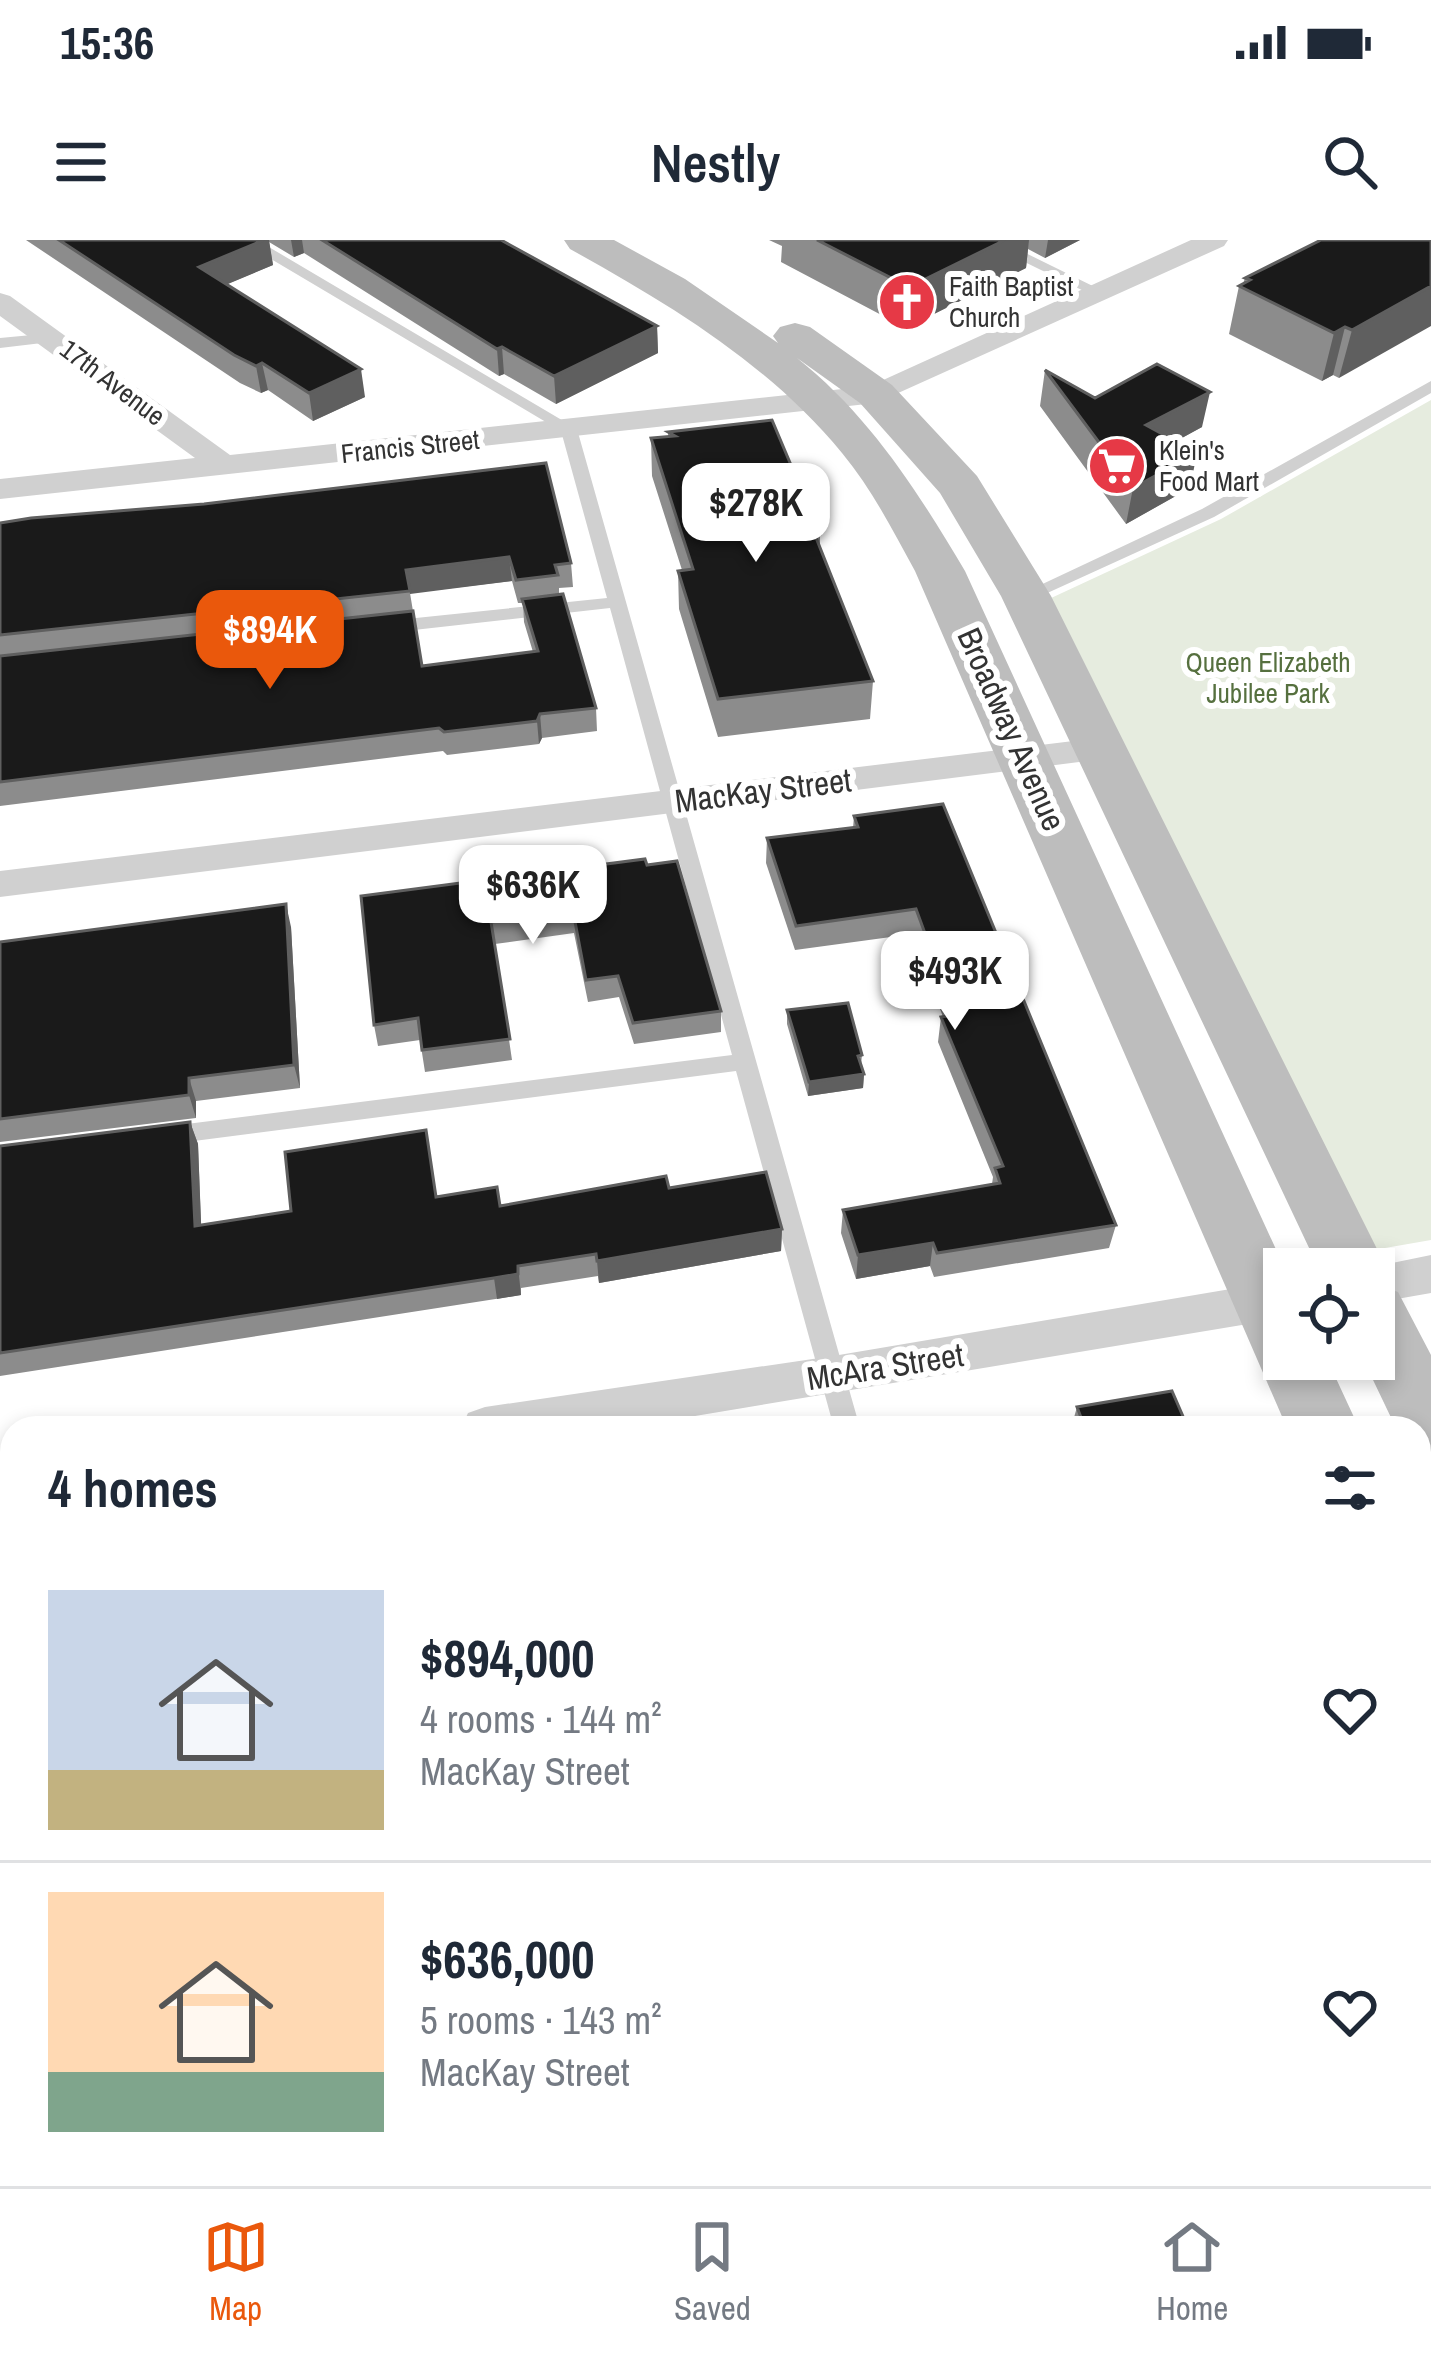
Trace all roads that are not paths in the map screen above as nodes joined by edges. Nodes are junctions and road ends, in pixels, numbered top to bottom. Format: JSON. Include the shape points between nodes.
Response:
{"nodes":[{"id":1,"x":247,"y":240,"type":"edge"},
{"id":2,"x":584,"y":240,"type":"edge"},
{"id":3,"x":638,"y":240,"type":"edge"},
{"id":4,"x":987,"y":240,"type":"edge"},
{"id":5,"x":1214,"y":240,"type":"edge"},
{"id":6,"x":1099,"y":292,"type":"junction"},
{"id":7,"x":0,"y":302,"type":"edge"},
{"id":8,"x":53,"y":338,"type":"junction"},
{"id":9,"x":0,"y":343,"type":"edge"},
{"id":10,"x":1431,"y":386,"type":"edge"},
{"id":11,"x":876,"y":394,"type":"junction"},
{"id":12,"x":820,"y":402,"type":"junction"},
{"id":13,"x":569,"y":429,"type":"junction"},
{"id":14,"x":224,"y":465,"type":"junction"},
{"id":15,"x":0,"y":489,"type":"edge"},
{"id":16,"x":1026,"y":596,"type":"junction"},
{"id":17,"x":617,"y":602,"type":"junction"},
{"id":18,"x":356,"y":631,"type":"edge"},
{"id":19,"x":1098,"y":750,"type":"junction"},
{"id":20,"x":1026,"y":759,"type":"junction"},
{"id":21,"x":672,"y":800,"type":"junction"},
{"id":22,"x":0,"y":884,"type":"edge"},
{"id":23,"x":744,"y":1062,"type":"junction"},
{"id":24,"x":140,"y":1139,"type":"edge"},
{"id":25,"x":1343,"y":1248,"type":"edge"},
{"id":26,"x":1431,"y":1274,"type":"edge"},
{"id":27,"x":1395,"y":1280,"type":"edge"},
{"id":28,"x":1263,"y":1283,"type":"edge"},
{"id":29,"x":1263,"y":1327,"type":"edge"},
{"id":30,"x":1395,"y":1354,"type":"edge"},
{"id":31,"x":832,"y":1376,"type":"junction"},
{"id":32,"x":1303,"y":1380,"type":"edge"},
{"id":33,"x":565,"y":1416,"type":"edge"},
{"id":34,"x":844,"y":1416,"type":"edge"},
{"id":35,"x":1317,"y":1416,"type":"edge"},
{"id":36,"x":1426,"y":1416,"type":"edge"}],
"edges":[{"from":1,"to":13,"type":"lane"},
{"from":2,"to":12,"type":"street","name":"Broadway Avenue","via":[[683,292]]},
{"from":3,"to":11,"type":"street","name":"Broadway Avenue","via":[[724,286]]},
{"from":4,"to":6,"type":"lane"},
{"from":5,"to":6,"type":"street","name":"Francis Street"},
{"from":6,"to":11,"type":"street","name":"Francis Street"},
{"from":7,"to":8,"type":"street","name":"17th Avenue"},
{"from":8,"to":9,"type":"lane"},
{"from":8,"to":14,"type":"street","name":"17th Avenue"},
{"from":10,"to":16,"type":"lane","via":[[1208,513]]},
{"from":11,"to":12,"type":"street","name":"Francis Street"},
{"from":11,"to":16,"type":"street","name":"Broadway Avenue","via":[[960,486]]},
{"from":12,"to":13,"type":"street","name":"Francis Street"},
{"from":12,"to":20,"type":"street","name":"Broadway Avenue","via":[[887,481],[940,571]]},
{"from":13,"to":14,"type":"street","name":"Francis Street"},
{"from":13,"to":17,"type":"lane"},
{"from":14,"to":15,"type":"street","name":"Francis Street"},
{"from":16,"to":19,"type":"street","name":"Broadway Avenue"},
{"from":17,"to":18,"type":"lane"},
{"from":17,"to":21,"type":"lane"},
{"from":19,"to":20,"type":"street","name":"MacKay Street"},
{"from":19,"to":25,"type":"street","name":"Broadway Avenue"},
{"from":20,"to":21,"type":"street","name":"MacKay Street"},
{"from":20,"to":28,"type":"street","name":"Broadway Avenue"},
{"from":21,"to":22,"type":"street","name":"MacKay Street"},
{"from":21,"to":23,"type":"lane"},
{"from":23,"to":24,"type":"lane"},
{"from":23,"to":31,"type":"lane"},
{"from":26,"to":27,"type":"street"},
{"from":29,"to":31,"type":"street","name":"McAra Street"},
{"from":30,"to":36,"type":"street"},
{"from":31,"to":33,"type":"street","name":"McAra Street"},
{"from":31,"to":34,"type":"lane"},
{"from":32,"to":35,"type":"street","name":"Broadway Avenue"}]}
